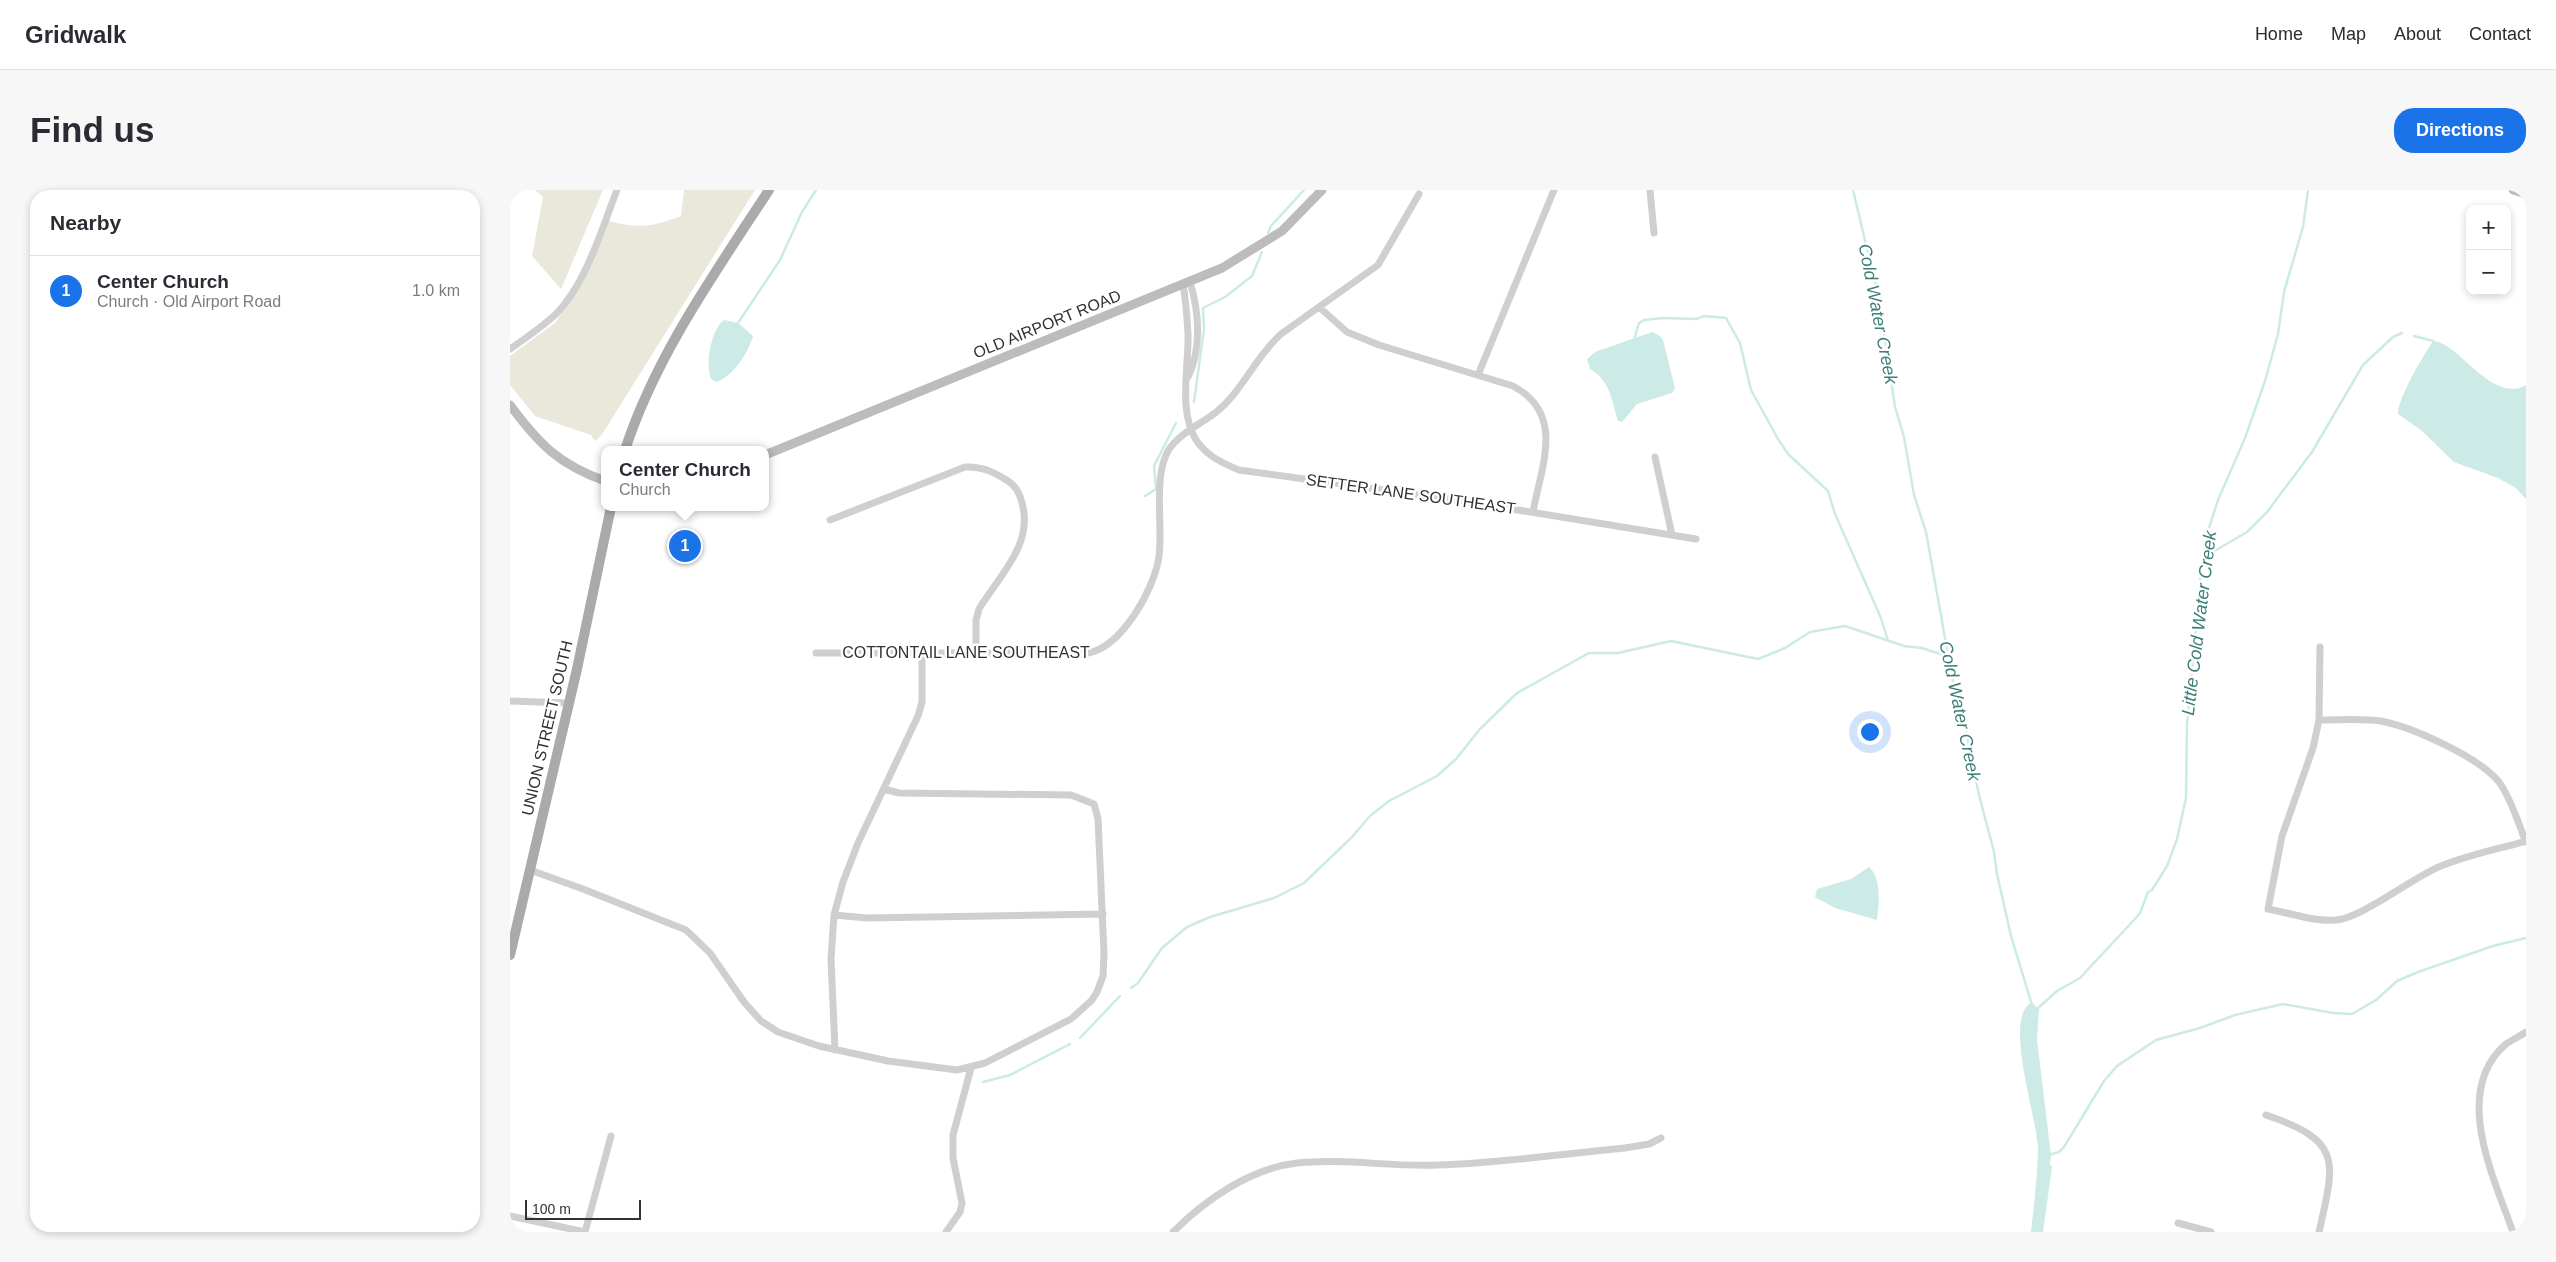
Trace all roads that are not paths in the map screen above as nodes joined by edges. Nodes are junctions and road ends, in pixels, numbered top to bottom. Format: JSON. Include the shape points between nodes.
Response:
{"nodes":[{"id":1,"x":617,"y":190,"type":"edge"},
{"id":2,"x":769,"y":190,"type":"edge"},
{"id":3,"x":1322,"y":190,"type":"edge"},
{"id":4,"x":1554,"y":190,"type":"edge"},
{"id":5,"x":1650,"y":190,"type":"edge"},
{"id":6,"x":2513,"y":190,"type":"edge"},
{"id":7,"x":1419,"y":194,"type":"dead end"},
{"id":8,"x":2526,"y":194,"type":"edge"},
{"id":9,"x":1654,"y":233,"type":"dead end"},
{"id":10,"x":1186,"y":283,"type":"junction"},
{"id":11,"x":1319,"y":307,"type":"junction"},
{"id":12,"x":510,"y":349,"type":"edge"},
{"id":13,"x":1478,"y":375,"type":"junction"},
{"id":14,"x":510,"y":405,"type":"edge"},
{"id":15,"x":1191,"y":429,"type":"junction"},
{"id":16,"x":626,"y":446,"type":"edge"},
{"id":17,"x":769,"y":453,"type":"edge"},
{"id":18,"x":1655,"y":457,"type":"dead end"},
{"id":19,"x":601,"y":479,"type":"edge"},
{"id":20,"x":610,"y":511,"type":"edge"},
{"id":21,"x":1533,"y":512,"type":"junction"},
{"id":22,"x":830,"y":520,"type":"dead end"},
{"id":23,"x":1672,"y":534,"type":"junction"},
{"id":24,"x":1696,"y":540,"type":"dead end"},
{"id":25,"x":2320,"y":647,"type":"dead end"},
{"id":26,"x":816,"y":652,"type":"dead end"},
{"id":27,"x":922,"y":653,"type":"junction"},
{"id":28,"x":976,"y":654,"type":"junction"},
{"id":29,"x":510,"y":701,"type":"edge"},
{"id":30,"x":568,"y":703,"type":"junction"},
{"id":31,"x":2319,"y":720,"type":"junction"},
{"id":32,"x":884,"y":790,"type":"junction"},
{"id":33,"x":2526,"y":841,"type":"edge"},
{"id":34,"x":530,"y":870,"type":"junction"},
{"id":35,"x":1103,"y":914,"type":"junction"},
{"id":36,"x":834,"y":915,"type":"junction"},
{"id":37,"x":510,"y":954,"type":"edge"},
{"id":38,"x":2526,"y":1032,"type":"edge"},
{"id":39,"x":835,"y":1050,"type":"junction"},
{"id":40,"x":971,"y":1068,"type":"junction"},
{"id":41,"x":2266,"y":1115,"type":"dead end"},
{"id":42,"x":611,"y":1136,"type":"dead end"},
{"id":43,"x":1661,"y":1138,"type":"dead end"},
{"id":44,"x":510,"y":1216,"type":"edge"},
{"id":45,"x":2178,"y":1223,"type":"dead end"},
{"id":46,"x":585,"y":1232,"type":"edge"},
{"id":47,"x":946,"y":1232,"type":"edge"},
{"id":48,"x":1173,"y":1232,"type":"edge"},
{"id":49,"x":2211,"y":1232,"type":"edge"},
{"id":50,"x":2319,"y":1232,"type":"edge"},
{"id":51,"x":2513,"y":1232,"type":"edge"}],
"edges":[{"from":1,"to":12,"type":"street","via":[[594,248],[566,302],[546,323]]},
{"from":2,"to":16,"type":"main road","via":[[665,355]]},
{"from":3,"to":10,"type":"street","name":"OLD AIRPORT ROAD","via":[[1282,230],[1259,247]]},
{"from":4,"to":13,"type":"street"},
{"from":5,"to":9,"type":"street"},
{"from":6,"to":8,"type":"street"},
{"from":7,"to":11,"type":"street","name":"COTTONTAIL LANE SOUTHEAST","via":[[1378,265]]},
{"from":10,"to":15,"type":"street","name":"SETTER LANE SOUTHEAST","via":[[1194,296],[1197,341],[1196,361],[1187,380]]},
{"from":10,"to":17,"type":"street","name":"OLD AIRPORT ROAD"},
{"from":11,"to":13,"type":"street","via":[[1347,332]]},
{"from":11,"to":15,"type":"street","name":"COTTONTAIL LANE SOUTHEAST","via":[[1268,345],[1229,400]]},
{"from":13,"to":21,"type":"street","via":[[1524,392],[1541,414],[1547,440]]},
{"from":14,"to":19,"type":"street","via":[[535,439],[561,460]]},
{"from":15,"to":21,"type":"street","name":"SETTER LANE SOUTHEAST","via":[[1204,450],[1218,462],[1239,470]]},
{"from":15,"to":28,"type":"street","name":"COTTONTAIL LANE SOUTHEAST","via":[[1169,449],[1166,457],[1161,485],[1159,558],[1138,607],[1117,639],[1098,652]]},
{"from":18,"to":23,"type":"street"},
{"from":20,"to":30,"type":"main road","name":"UNION STREET SOUTH"},
{"from":21,"to":23,"type":"street","name":"SETTER LANE SOUTHEAST"},
{"from":22,"to":28,"type":"street","via":[[965,466],[983,468],[1010,482],[1020,495],[1026,520],[1025,531],[1020,546],[979,609]]},
{"from":23,"to":24,"type":"street","name":"SETTER LANE SOUTHEAST"},
{"from":25,"to":31,"type":"street"},
{"from":26,"to":27,"type":"street","name":"COTTONTAIL LANE SOUTHEAST"},
{"from":27,"to":28,"type":"street","name":"COTTONTAIL LANE SOUTHEAST"},
{"from":27,"to":32,"type":"street","via":[[922,702]]},
{"from":29,"to":30,"type":"street"},
{"from":30,"to":34,"type":"main road","name":"UNION STREET SOUTH"},
{"from":31,"to":33,"type":"street","via":[[2380,721],[2402,727],[2472,758],[2500,784]]},
{"from":31,"to":33,"type":"street","via":[[2313,748],[2282,836],[2268,909],[2338,920],[2442,865]]},
{"from":32,"to":35,"type":"street","via":[[899,794],[1070,795],[1084,798],[1094,804],[1098,819]]},
{"from":32,"to":36,"type":"street","via":[[858,843]]},
{"from":34,"to":37,"type":"main road","name":"UNION STREET SOUTH"},
{"from":34,"to":39,"type":"street","via":[[686,930],[710,952],[761,1021],[791,1038]]},
{"from":35,"to":36,"type":"street","via":[[875,918]]},
{"from":35,"to":40,"type":"street","via":[[1103,976],[1092,1000],[1079,1014],[1062,1024]]},
{"from":36,"to":39,"type":"street","via":[[831,959]]},
{"from":38,"to":51,"type":"street","via":[[2498,1054],[2485,1075],[2479,1096],[2478,1120],[2484,1144]]},
{"from":39,"to":40,"type":"street","via":[[944,1069]]},
{"from":40,"to":47,"type":"street","via":[[952,1135],[962,1203],[960,1212]]},
{"from":41,"to":50,"type":"street","via":[[2294,1125],[2316,1138],[2329,1159],[2331,1180]]},
{"from":42,"to":46,"type":"street"},
{"from":43,"to":48,"type":"street","via":[[1649,1144],[1625,1148],[1436,1165],[1296,1163],[1247,1179],[1189,1216]]},
{"from":44,"to":46,"type":"street"},
{"from":45,"to":49,"type":"street"}]}
